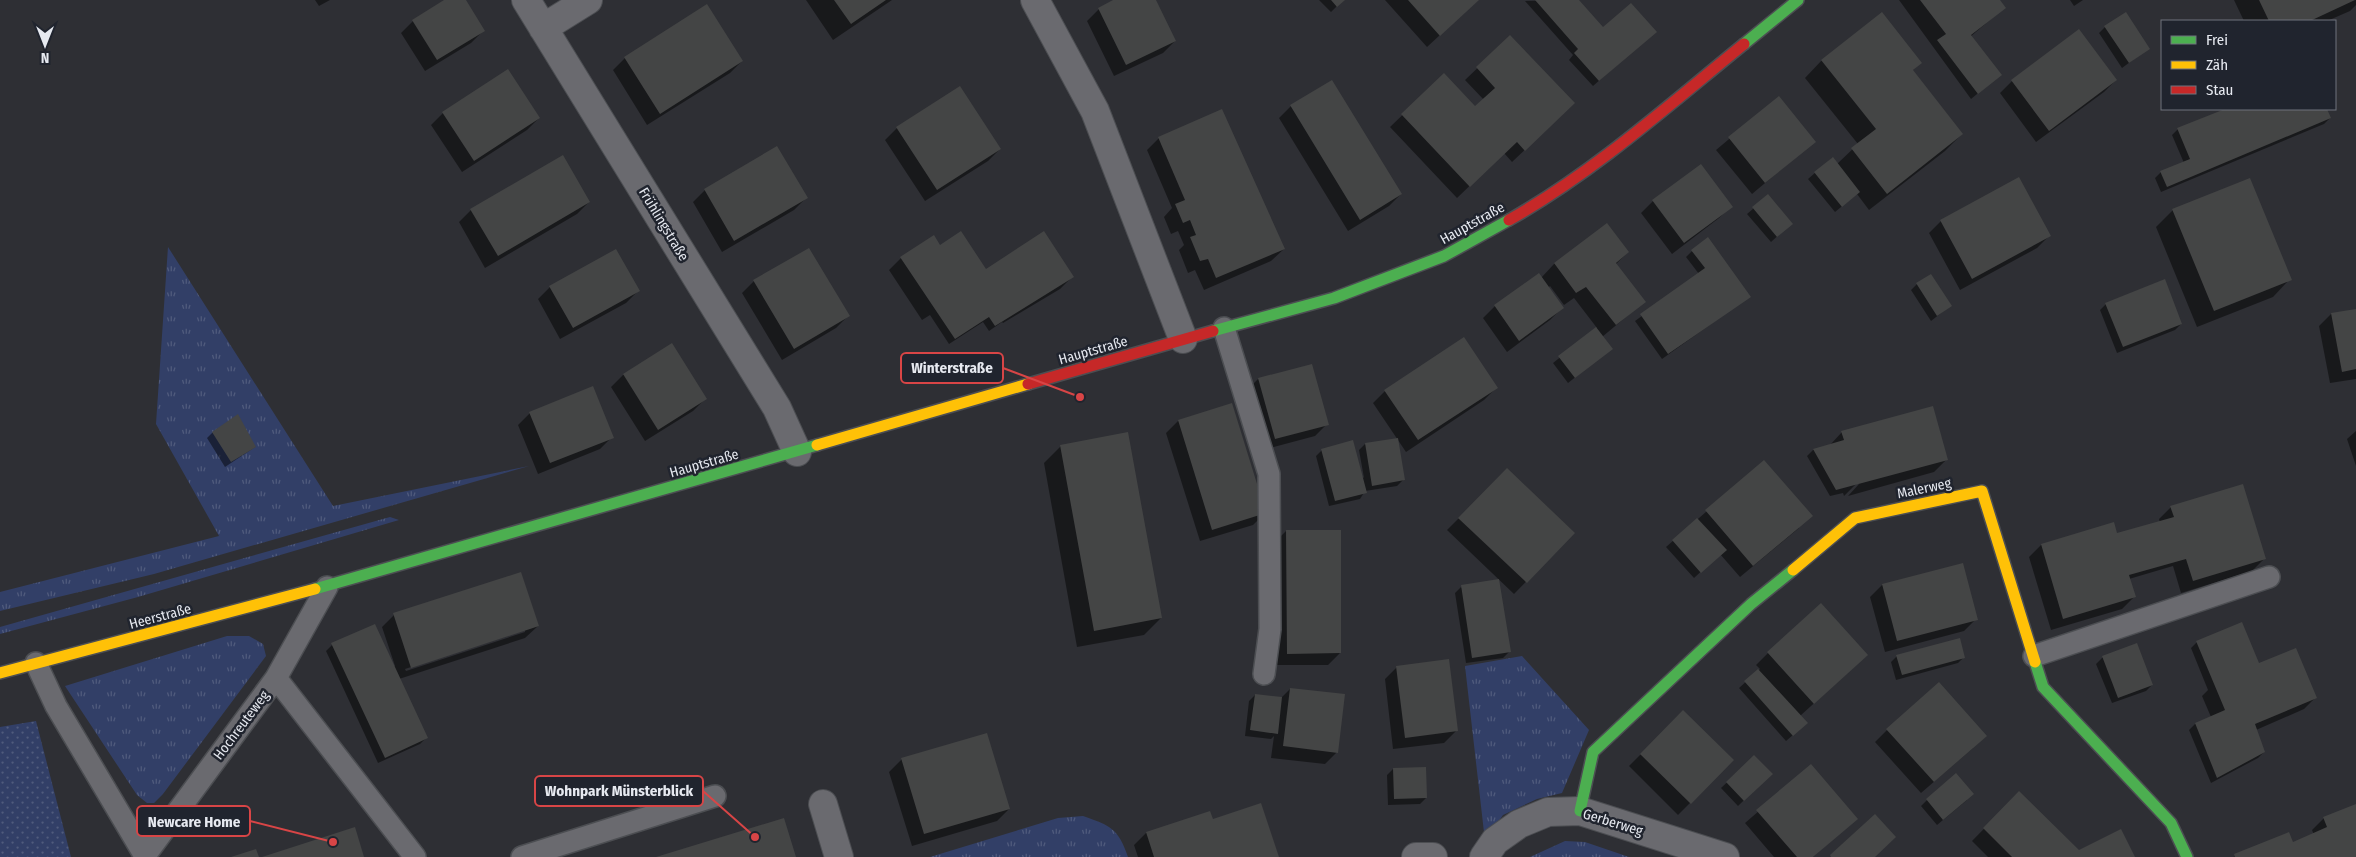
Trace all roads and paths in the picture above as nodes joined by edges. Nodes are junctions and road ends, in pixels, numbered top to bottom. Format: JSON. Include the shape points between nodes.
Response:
{"nodes":[{"id":1,"x":526,"y":0,"type":"edge"},
{"id":2,"x":588,"y":0,"type":"edge"},
{"id":3,"x":1035,"y":0,"type":"edge"},
{"id":4,"x":1798,"y":0,"type":"edge"},
{"id":5,"x":544,"y":28,"type":"junction"},
{"id":6,"x":1224,"y":328,"type":"junction"},
{"id":7,"x":1183,"y":339,"type":"junction"},
{"id":8,"x":797,"y":452,"type":"junction"},
{"id":9,"x":2269,"y":577,"type":"dead end"},
{"id":10,"x":327,"y":587,"type":"junction"},
{"id":11,"x":2034,"y":656,"type":"junction"},
{"id":12,"x":36,"y":663,"type":"junction"},
{"id":13,"x":0,"y":672,"type":"edge"},
{"id":14,"x":1264,"y":674,"type":"dead end"},
{"id":15,"x":276,"y":678,"type":"junction"},
{"id":16,"x":715,"y":796,"type":"dead end"},
{"id":17,"x":822,"y":804,"type":"dead end"},
{"id":18,"x":1580,"y":811,"type":"junction"},
{"id":19,"x":144,"y":857,"type":"edge"},
{"id":20,"x":415,"y":857,"type":"edge"},
{"id":21,"x":522,"y":857,"type":"edge"},
{"id":22,"x":839,"y":857,"type":"edge"},
{"id":23,"x":1416,"y":857,"type":"edge"},
{"id":24,"x":1434,"y":857,"type":"edge"},
{"id":25,"x":1484,"y":857,"type":"edge"},
{"id":26,"x":1725,"y":857,"type":"edge"},
{"id":27,"x":2187,"y":857,"type":"edge"}],
"edges":[{"from":1,"to":5,"type":"street","name":"Frühlingstraße"},
{"from":2,"to":5,"type":"street"},
{"from":3,"to":7,"type":"street","via":[[1095,111]]},
{"from":4,"to":6,"type":"street","name":"Hauptstraße","via":[[1627,139],[1512,218],[1444,256],[1334,298]]},
{"from":5,"to":8,"type":"street","name":"Frühlingstraße","via":[[777,408]]},
{"from":6,"to":7,"type":"street","name":"Hauptstraße"},
{"from":6,"to":14,"type":"lane","via":[[1269,474],[1270,629]]},
{"from":7,"to":8,"type":"street","name":"Hauptstraße"},
{"from":8,"to":10,"type":"street","name":"Hauptstraße"},
{"from":9,"to":11,"type":"lane"},
{"from":10,"to":12,"type":"street","name":"Heerstraße"},
{"from":10,"to":15,"type":"lane","name":"Hochreuteweg"},
{"from":11,"to":18,"type":"street","name":"Malerweg","via":[[1982,491],[1854,518],[1751,604],[1593,752]]},
{"from":11,"to":27,"type":"street","name":"Malerweg","via":[[2044,687],[2171,823]]},
{"from":12,"to":13,"type":"street","name":"Heerstraße"},
{"from":12,"to":19,"type":"lane","via":[[56,706]]},
{"from":15,"to":19,"type":"lane","name":"Hochreuteweg"},
{"from":15,"to":20,"type":"lane"},
{"from":16,"to":21,"type":"lane"},
{"from":17,"to":22,"type":"street"},
{"from":18,"to":25,"type":"street","name":"Gerberweg","via":[[1548,812],[1519,824],[1495,841]]},
{"from":18,"to":26,"type":"street","name":"Gerberweg"},
{"from":23,"to":24,"type":"street"}]}
